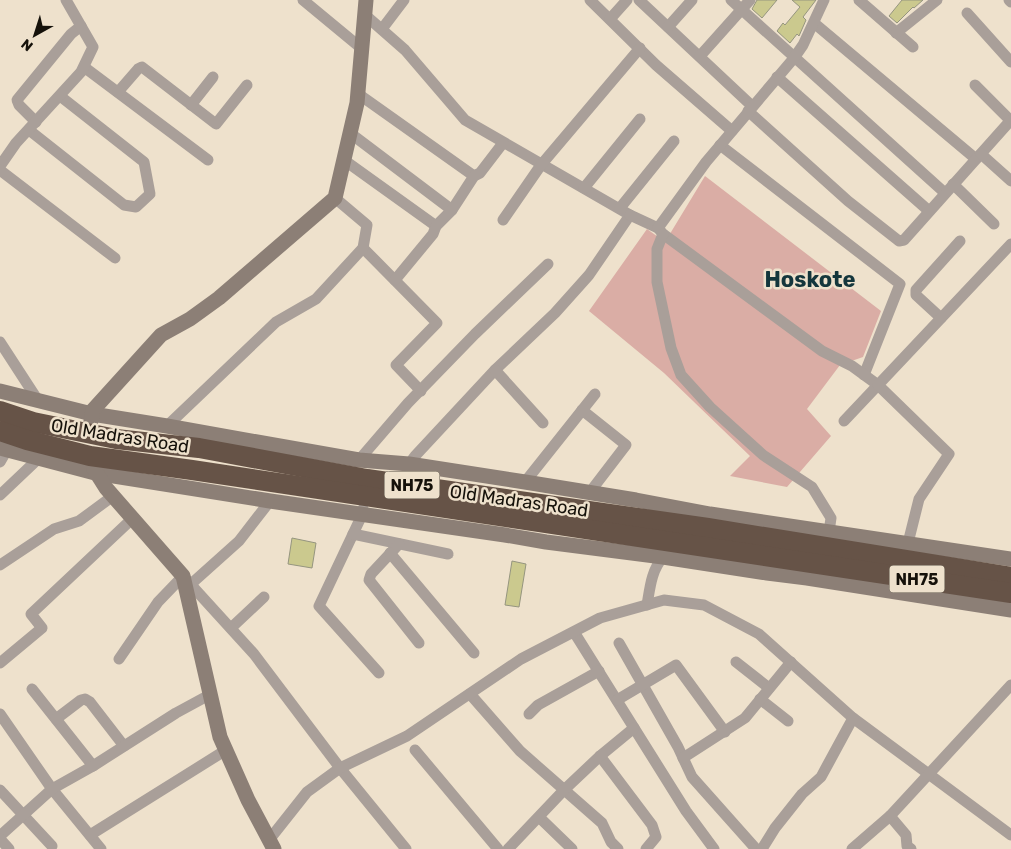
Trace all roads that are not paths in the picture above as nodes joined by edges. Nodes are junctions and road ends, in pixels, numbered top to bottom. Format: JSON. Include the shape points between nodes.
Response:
{"nodes":[{"id":1,"x":66,"y":0,"type":"edge"},
{"id":2,"x":302,"y":0,"type":"edge"},
{"id":3,"x":404,"y":0,"type":"edge"},
{"id":4,"x":590,"y":0,"type":"edge"},
{"id":5,"x":627,"y":0,"type":"edge"},
{"id":6,"x":639,"y":0,"type":"edge"},
{"id":7,"x":692,"y":0,"type":"edge"},
{"id":8,"x":731,"y":0,"type":"edge"},
{"id":9,"x":750,"y":0,"type":"edge"},
{"id":10,"x":824,"y":0,"type":"edge"},
{"id":11,"x":858,"y":0,"type":"edge"},
{"id":12,"x":937,"y":0,"type":"edge"},
{"id":13,"x":365,"y":7,"type":"edge"},
{"id":14,"x":742,"y":10,"type":"junction"},
{"id":15,"x":967,"y":13,"type":"dead end"},
{"id":16,"x":610,"y":19,"type":"junction"},
{"id":17,"x":814,"y":23,"type":"junction"},
{"id":18,"x":81,"y":26,"type":"junction"},
{"id":19,"x":668,"y":26,"type":"junction"},
{"id":20,"x":382,"y":29,"type":"junction"},
{"id":21,"x":896,"y":33,"type":"junction"},
{"id":22,"x":913,"y":47,"type":"dead end"},
{"id":23,"x":362,"y":48,"type":"junction"},
{"id":24,"x":640,"y":48,"type":"junction"},
{"id":25,"x":700,"y":56,"type":"junction"},
{"id":26,"x":794,"y":58,"type":"junction"},
{"id":27,"x":1011,"y":62,"type":"edge"},
{"id":28,"x":84,"y":67,"type":"junction"},
{"id":29,"x":213,"y":77,"type":"dead end"},
{"id":30,"x":777,"y":78,"type":"junction"},
{"id":31,"x":247,"y":85,"type":"dead end"},
{"id":32,"x":975,"y":85,"type":"dead end"},
{"id":33,"x":118,"y":92,"type":"junction"},
{"id":34,"x":358,"y":93,"type":"junction"},
{"id":35,"x":60,"y":96,"type":"junction"},
{"id":36,"x":191,"y":105,"type":"junction"},
{"id":37,"x":750,"y":109,"type":"junction"},
{"id":38,"x":640,"y":119,"type":"dead end"},
{"id":39,"x":1011,"y":121,"type":"edge"},
{"id":40,"x":32,"y":126,"type":"junction"},
{"id":41,"x":732,"y":131,"type":"junction"},
{"id":42,"x":350,"y":133,"type":"junction"},
{"id":43,"x":674,"y":142,"type":"dead end"},
{"id":44,"x":503,"y":143,"type":"junction"},
{"id":45,"x":720,"y":145,"type":"junction"},
{"id":46,"x":978,"y":156,"type":"junction"},
{"id":47,"x":208,"y":160,"type":"dead end"},
{"id":48,"x":344,"y":160,"type":"junction"},
{"id":49,"x":541,"y":165,"type":"junction"},
{"id":50,"x":0,"y":166,"type":"edge"},
{"id":51,"x":0,"y":170,"type":"edge"},
{"id":52,"x":474,"y":176,"type":"junction"},
{"id":53,"x":1011,"y":182,"type":"edge"},
{"id":54,"x":584,"y":188,"type":"junction"},
{"id":55,"x":949,"y":188,"type":"junction"},
{"id":56,"x":335,"y":198,"type":"junction"},
{"id":57,"x":452,"y":210,"type":"junction"},
{"id":58,"x":625,"y":211,"type":"junction"},
{"id":59,"x":929,"y":211,"type":"junction"},
{"id":60,"x":503,"y":220,"type":"dead end"},
{"id":61,"x":994,"y":224,"type":"dead end"},
{"id":62,"x":436,"y":226,"type":"junction"},
{"id":63,"x":660,"y":231,"type":"junction"},
{"id":64,"x":960,"y":241,"type":"dead end"},
{"id":65,"x":1011,"y":244,"type":"edge"},
{"id":66,"x":363,"y":248,"type":"junction"},
{"id":67,"x":115,"y":258,"type":"dead end"},
{"id":68,"x":548,"y":264,"type":"dead end"},
{"id":69,"x":395,"y":280,"type":"junction"},
{"id":70,"x":941,"y":318,"type":"junction"},
{"id":71,"x":0,"y":342,"type":"edge"},
{"id":72,"x":495,"y":370,"type":"junction"},
{"id":73,"x":864,"y":375,"type":"junction"},
{"id":74,"x":878,"y":385,"type":"junction"},
{"id":75,"x":421,"y":390,"type":"junction"},
{"id":76,"x":0,"y":391,"type":"edge"},
{"id":77,"x":595,"y":394,"type":"dead end"},
{"id":78,"x":40,"y":402,"type":"junction"},
{"id":79,"x":582,"y":410,"type":"junction"},
{"id":80,"x":0,"y":411,"type":"edge"},
{"id":81,"x":92,"y":414,"type":"junction"},
{"id":82,"x":844,"y":420,"type":"dead end"},
{"id":83,"x":543,"y":423,"type":"dead end"},
{"id":84,"x":167,"y":426,"type":"junction"},
{"id":85,"x":0,"y":431,"type":"edge"},
{"id":86,"x":89,"y":434,"type":"junction"},
{"id":87,"x":2,"y":453,"type":"edge"},
{"id":88,"x":38,"y":459,"type":"junction"},
{"id":89,"x":359,"y":460,"type":"junction"},
{"id":90,"x":93,"y":464,"type":"junction"},
{"id":91,"x":409,"y":464,"type":"junction"},
{"id":92,"x":525,"y":482,"type":"junction"},
{"id":93,"x":590,"y":492,"type":"junction"},
{"id":94,"x":0,"y":496,"type":"edge"},
{"id":95,"x":113,"y":496,"type":"junction"},
{"id":96,"x":270,"y":501,"type":"junction"},
{"id":97,"x":364,"y":506,"type":"junction"},
{"id":98,"x":133,"y":518,"type":"junction"},
{"id":99,"x":709,"y":521,"type":"junction"},
{"id":100,"x":353,"y":534,"type":"junction"},
{"id":101,"x":908,"y":543,"type":"junction"},
{"id":102,"x":399,"y":544,"type":"junction"},
{"id":103,"x":390,"y":553,"type":"junction"},
{"id":104,"x":448,"y":554,"type":"dead end"},
{"id":105,"x":663,"y":557,"type":"junction"},
{"id":106,"x":819,"y":557,"type":"junction"},
{"id":107,"x":1011,"y":558,"type":"edge"},
{"id":108,"x":0,"y":565,"type":"edge"},
{"id":109,"x":1011,"y":577,"type":"edge"},
{"id":110,"x":187,"y":580,"type":"junction"},
{"id":111,"x":1011,"y":594,"type":"edge"},
{"id":112,"x":264,"y":597,"type":"dead end"},
{"id":113,"x":647,"y":605,"type":"junction"},
{"id":114,"x":1011,"y":610,"type":"edge"},
{"id":115,"x":231,"y":628,"type":"junction"},
{"id":116,"x":574,"y":632,"type":"junction"},
{"id":117,"x":419,"y":643,"type":"dead end"},
{"id":118,"x":619,"y":644,"type":"dead end"},
{"id":119,"x":474,"y":653,"type":"dead end"},
{"id":120,"x":119,"y":659,"type":"dead end"},
{"id":121,"x":736,"y":662,"type":"dead end"},
{"id":122,"x":791,"y":662,"type":"junction"},
{"id":123,"x":0,"y":663,"type":"edge"},
{"id":124,"x":599,"y":671,"type":"junction"},
{"id":125,"x":379,"y":673,"type":"dead end"},
{"id":126,"x":1011,"y":685,"type":"edge"},
{"id":127,"x":643,"y":686,"type":"junction"},
{"id":128,"x":770,"y":688,"type":"junction"},
{"id":129,"x":32,"y":689,"type":"dead end"},
{"id":130,"x":211,"y":694,"type":"junction"},
{"id":131,"x":470,"y":694,"type":"junction"},
{"id":132,"x":760,"y":699,"type":"junction"},
{"id":133,"x":617,"y":700,"type":"junction"},
{"id":134,"x":0,"y":714,"type":"edge"},
{"id":135,"x":529,"y":714,"type":"dead end"},
{"id":136,"x":853,"y":718,"type":"junction"},
{"id":137,"x":56,"y":719,"type":"junction"},
{"id":138,"x":788,"y":721,"type":"dead end"},
{"id":139,"x":634,"y":728,"type":"junction"},
{"id":140,"x":725,"y":732,"type":"junction"},
{"id":141,"x":124,"y":746,"type":"junction"},
{"id":142,"x":226,"y":750,"type":"junction"},
{"id":143,"x":415,"y":750,"type":"dead end"},
{"id":144,"x":600,"y":756,"type":"junction"},
{"id":145,"x":683,"y":758,"type":"junction"},
{"id":146,"x":93,"y":766,"type":"junction"},
{"id":147,"x":340,"y":768,"type":"junction"},
{"id":148,"x":928,"y":773,"type":"junction"},
{"id":149,"x":52,"y":789,"type":"junction"},
{"id":150,"x":0,"y":790,"type":"edge"},
{"id":151,"x":564,"y":790,"type":"junction"},
{"id":152,"x":23,"y":815,"type":"junction"},
{"id":153,"x":890,"y":816,"type":"junction"},
{"id":154,"x":540,"y":818,"type":"junction"},
{"id":155,"x":90,"y":835,"type":"junction"},
{"id":156,"x":1011,"y":835,"type":"edge"},
{"id":157,"x":0,"y":837,"type":"edge"},
{"id":158,"x":271,"y":845,"type":"edge"},
{"id":159,"x":52,"y":846,"type":"dead end"},
{"id":160,"x":9,"y":849,"type":"edge"},
{"id":161,"x":101,"y":849,"type":"edge"},
{"id":162,"x":406,"y":849,"type":"edge"},
{"id":163,"x":498,"y":849,"type":"edge"},
{"id":164,"x":508,"y":849,"type":"edge"},
{"id":165,"x":572,"y":849,"type":"edge"},
{"id":166,"x":618,"y":849,"type":"edge"},
{"id":167,"x":646,"y":849,"type":"edge"},
{"id":168,"x":714,"y":849,"type":"edge"},
{"id":169,"x":756,"y":849,"type":"edge"},
{"id":170,"x":762,"y":849,"type":"edge"},
{"id":171,"x":852,"y":849,"type":"edge"},
{"id":172,"x":911,"y":849,"type":"edge"}],
"edges":[{"from":1,"to":18,"type":"street"},
{"from":2,"to":23,"type":"street"},
{"from":3,"to":20,"type":"street"},
{"from":4,"to":16,"type":"street"},
{"from":5,"to":16,"type":"street"},
{"from":6,"to":19,"type":"street"},
{"from":7,"to":19,"type":"street"},
{"from":8,"to":14,"type":"street"},
{"from":9,"to":14,"type":"street"},
{"from":10,"to":17,"type":"street"},
{"from":11,"to":21,"type":"street"},
{"from":12,"to":21,"type":"street"},
{"from":13,"to":20,"type":"street"},
{"from":13,"to":23,"type":"street"},
{"from":14,"to":25,"type":"street"},
{"from":14,"to":26,"type":"street"},
{"from":15,"to":27,"type":"street"},
{"from":16,"to":24,"type":"street"},
{"from":17,"to":26,"type":"street"},
{"from":17,"to":46,"type":"street"},
{"from":18,"to":28,"type":"street","via":[[93,47]]},
{"from":18,"to":40,"type":"street","via":[[18,100]]},
{"from":19,"to":25,"type":"street"},
{"from":20,"to":44,"type":"street","via":[[405,50],[465,120]]},
{"from":21,"to":22,"type":"street"},
{"from":23,"to":34,"type":"street"},
{"from":24,"to":41,"type":"street"},
{"from":24,"to":49,"type":"street"},
{"from":25,"to":37,"type":"street"},
{"from":26,"to":30,"type":"street"},
{"from":26,"to":55,"type":"street"},
{"from":28,"to":33,"type":"street"},
{"from":28,"to":35,"type":"street"},
{"from":29,"to":36,"type":"street"},
{"from":30,"to":37,"type":"street"},
{"from":30,"to":59,"type":"street"},
{"from":31,"to":36,"type":"street","via":[[216,124]]},
{"from":32,"to":39,"type":"street"},
{"from":33,"to":36,"type":"street","via":[[142,67]]},
{"from":33,"to":47,"type":"street"},
{"from":34,"to":42,"type":"street"},
{"from":34,"to":52,"type":"street"},
{"from":35,"to":40,"type":"street"},
{"from":35,"to":40,"type":"street","via":[[144,162],[150,194],[136,207],[124,205]]},
{"from":37,"to":41,"type":"street"},
{"from":37,"to":59,"type":"street","via":[[848,201],[899,241],[904,240]]},
{"from":38,"to":54,"type":"street"},
{"from":39,"to":46,"type":"street"},
{"from":40,"to":50,"type":"street"},
{"from":41,"to":45,"type":"street"},
{"from":42,"to":48,"type":"street"},
{"from":42,"to":57,"type":"street"},
{"from":43,"to":58,"type":"street"},
{"from":44,"to":49,"type":"street"},
{"from":44,"to":52,"type":"street","via":[[480,173]]},
{"from":45,"to":63,"type":"street"},
{"from":45,"to":73,"type":"street","via":[[900,284]]},
{"from":46,"to":53,"type":"street"},
{"from":46,"to":55,"type":"street"},
{"from":48,"to":56,"type":"street"},
{"from":48,"to":62,"type":"street"},
{"from":49,"to":54,"type":"street"},
{"from":49,"to":60,"type":"street"},
{"from":51,"to":67,"type":"street"},
{"from":52,"to":57,"type":"street"},
{"from":54,"to":58,"type":"street"},
{"from":55,"to":59,"type":"street"},
{"from":55,"to":61,"type":"street"},
{"from":56,"to":66,"type":"street","via":[[366,225]]},
{"from":56,"to":81,"type":"street","via":[[219,298],[161,335]]},
{"from":57,"to":62,"type":"street"},
{"from":58,"to":63,"type":"street"},
{"from":58,"to":72,"type":"street","via":[[589,275],[555,313]]},
{"from":62,"to":69,"type":"street"},
{"from":63,"to":73,"type":"street","via":[[822,351]]},
{"from":63,"to":106,"type":"street","via":[[657,282],[671,348],[681,375],[762,455],[812,487],[831,518]]},
{"from":64,"to":70,"type":"street","via":[[916,290],[916,295]]},
{"from":65,"to":70,"type":"street"},
{"from":66,"to":69,"type":"street"},
{"from":66,"to":84,"type":"street","via":[[316,299],[276,322]]},
{"from":68,"to":75,"type":"street"},
{"from":69,"to":75,"type":"street","via":[[436,322],[396,365]]},
{"from":70,"to":74,"type":"street"},
{"from":71,"to":78,"type":"street"},
{"from":72,"to":83,"type":"street"},
{"from":72,"to":91,"type":"street"},
{"from":73,"to":74,"type":"street"},
{"from":74,"to":82,"type":"street"},
{"from":74,"to":101,"type":"street","via":[[948,454],[919,499]]},
{"from":75,"to":89,"type":"street"},
{"from":76,"to":78,"type":"street"},
{"from":77,"to":79,"type":"street"},
{"from":78,"to":81,"type":"street"},
{"from":79,"to":92,"type":"street"},
{"from":79,"to":93,"type":"street","via":[[626,445]]},
{"from":80,"to":86,"type":"highway","name":"Old Madras Road","number":"NH75"},
{"from":81,"to":84,"type":"street"},
{"from":81,"to":86,"type":"street"},
{"from":84,"to":89,"type":"street"},
{"from":85,"to":90,"type":"highway","name":"Old Madras Road","number":"NH75"},
{"from":86,"to":99,"type":"highway","name":"Old Madras Road","number":"NH75","via":[[199,448],[367,479]]},
{"from":87,"to":88,"type":"street"},
{"from":88,"to":90,"type":"street"},
{"from":88,"to":94,"type":"street"},
{"from":89,"to":91,"type":"street"},
{"from":90,"to":95,"type":"street"},
{"from":90,"to":96,"type":"street"},
{"from":90,"to":97,"type":"highway","name":"Old Madras Road","number":"NH75","via":[[192,470]]},
{"from":91,"to":92,"type":"street"},
{"from":92,"to":93,"type":"street"},
{"from":93,"to":99,"type":"street"},
{"from":95,"to":98,"type":"street"},
{"from":95,"to":108,"type":"street","via":[[79,521],[54,529]]},
{"from":96,"to":97,"type":"street"},
{"from":96,"to":110,"type":"street","via":[[239,541]]},
{"from":97,"to":100,"type":"street"},
{"from":97,"to":105,"type":"street","via":[[546,542]]},
{"from":97,"to":106,"type":"highway","name":"Old Madras Road","number":"NH75"},
{"from":98,"to":110,"type":"street"},
{"from":98,"to":123,"type":"street","via":[[31,614],[42,628]]},
{"from":99,"to":106,"type":"highway","name":"Old Madras Road","number":"NH75"},
{"from":100,"to":102,"type":"street"},
{"from":100,"to":125,"type":"street","via":[[319,606]]},
{"from":101,"to":106,"type":"street"},
{"from":101,"to":107,"type":"street"},
{"from":102,"to":103,"type":"street"},
{"from":102,"to":104,"type":"street"},
{"from":103,"to":117,"type":"street","via":[[369,580]]},
{"from":103,"to":119,"type":"street"},
{"from":105,"to":106,"type":"street","via":[[767,574]]},
{"from":105,"to":113,"type":"street","via":[[655,568]]},
{"from":106,"to":109,"type":"highway","name":"Old Madras Road","number":"NH75"},
{"from":106,"to":111,"type":"highway","name":"Old Madras Road","number":"NH75"},
{"from":106,"to":114,"type":"street"},
{"from":110,"to":115,"type":"street"},
{"from":110,"to":120,"type":"street","via":[[158,602]]},
{"from":110,"to":130,"type":"street"},
{"from":112,"to":115,"type":"street"},
{"from":113,"to":116,"type":"street","via":[[600,618]]},
{"from":113,"to":122,"type":"street","via":[[664,600],[704,605],[759,634]]},
{"from":115,"to":147,"type":"street"},
{"from":116,"to":124,"type":"street"},
{"from":116,"to":131,"type":"street","via":[[521,659]]},
{"from":118,"to":127,"type":"street"},
{"from":121,"to":128,"type":"street"},
{"from":122,"to":128,"type":"street"},
{"from":122,"to":136,"type":"street"},
{"from":124,"to":133,"type":"street"},
{"from":124,"to":135,"type":"street","via":[[538,705]]},
{"from":126,"to":148,"type":"street"},
{"from":127,"to":133,"type":"street"},
{"from":127,"to":140,"type":"street","via":[[676,665]]},
{"from":127,"to":145,"type":"street"},
{"from":128,"to":132,"type":"street"},
{"from":129,"to":137,"type":"street"},
{"from":130,"to":141,"type":"street"},
{"from":130,"to":142,"type":"street"},
{"from":131,"to":147,"type":"street","via":[[408,736]]},
{"from":131,"to":151,"type":"street","via":[[520,751]]},
{"from":132,"to":138,"type":"street"},
{"from":132,"to":140,"type":"street","via":[[745,718]]},
{"from":133,"to":139,"type":"street"},
{"from":134,"to":149,"type":"street"},
{"from":136,"to":148,"type":"street"},
{"from":136,"to":170,"type":"street","via":[[820,777],[802,794]]},
{"from":137,"to":141,"type":"street","via":[[85,699]]},
{"from":137,"to":146,"type":"street"},
{"from":139,"to":144,"type":"street"},
{"from":139,"to":168,"type":"street"},
{"from":140,"to":145,"type":"street"},
{"from":141,"to":146,"type":"street"},
{"from":142,"to":155,"type":"street"},
{"from":142,"to":158,"type":"street"},
{"from":143,"to":163,"type":"street"},
{"from":144,"to":151,"type":"street"},
{"from":144,"to":167,"type":"street","via":[[652,825],[656,837]]},
{"from":145,"to":169,"type":"street","via":[[692,777]]},
{"from":146,"to":149,"type":"street"},
{"from":147,"to":158,"type":"street","via":[[307,792]]},
{"from":147,"to":162,"type":"street"},
{"from":148,"to":153,"type":"street"},
{"from":148,"to":156,"type":"street"},
{"from":149,"to":152,"type":"street"},
{"from":149,"to":155,"type":"street"},
{"from":150,"to":152,"type":"street"},
{"from":151,"to":154,"type":"street"},
{"from":151,"to":166,"type":"street","via":[[602,824]]},
{"from":152,"to":157,"type":"street"},
{"from":152,"to":159,"type":"street"},
{"from":153,"to":171,"type":"street"},
{"from":153,"to":172,"type":"street","via":[[906,835],[907,846]]},
{"from":154,"to":164,"type":"street"},
{"from":154,"to":165,"type":"street"},
{"from":155,"to":161,"type":"street"},
{"from":157,"to":160,"type":"street"}]}
